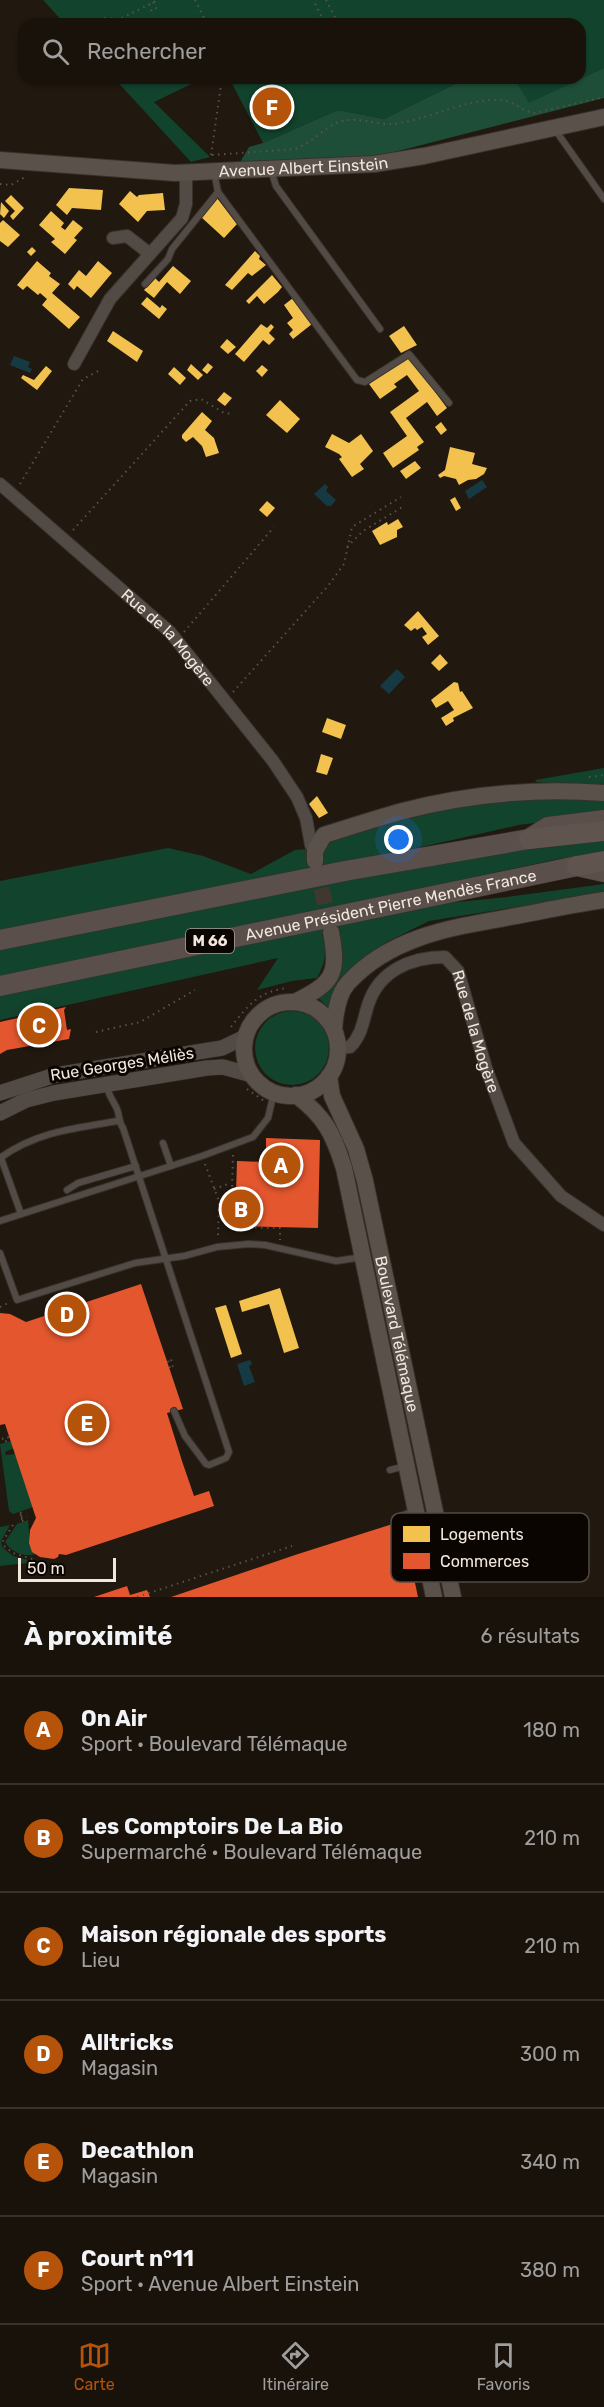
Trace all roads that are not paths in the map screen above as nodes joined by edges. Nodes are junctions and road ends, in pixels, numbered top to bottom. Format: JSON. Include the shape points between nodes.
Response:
{"nodes":[{"id":1,"x":604,"y":117,"type":"edge"},
{"id":2,"x":555,"y":128,"type":"junction"},
{"id":3,"x":0,"y":160,"type":"edge"},
{"id":4,"x":271,"y":170,"type":"junction"},
{"id":5,"x":214,"y":171,"type":"junction"},
{"id":6,"x":186,"y":172,"type":"junction"},
{"id":7,"x":218,"y":192,"type":"junction"},
{"id":8,"x":604,"y":199,"type":"edge"},
{"id":9,"x":113,"y":238,"type":"dead end"},
{"id":10,"x":150,"y":254,"type":"junction"},
{"id":11,"x":145,"y":284,"type":"dead end"},
{"id":12,"x":380,"y":329,"type":"dead end"},
{"id":13,"x":74,"y":364,"type":"dead end"},
{"id":14,"x":449,"y":403,"type":"dead end"},
{"id":15,"x":0,"y":484,"type":"edge"},
{"id":16,"x":604,"y":794,"type":"edge"},
{"id":17,"x":306,"y":818,"type":"junction"},
{"id":18,"x":604,"y":820,"type":"edge"},
{"id":19,"x":604,"y":831,"type":"edge"},
{"id":20,"x":324,"y":835,"type":"junction"},
{"id":21,"x":529,"y":839,"type":"junction"},
{"id":22,"x":315,"y":856,"type":"joint"},
{"id":23,"x":604,"y":861,"type":"edge"},
{"id":24,"x":577,"y":866,"type":"junction"},
{"id":25,"x":604,"y":872,"type":"edge"},
{"id":26,"x":604,"y":900,"type":"edge"},
{"id":27,"x":331,"y":932,"type":"tunnel mouth"},
{"id":28,"x":0,"y":940,"type":"edge"},
{"id":29,"x":0,"y":986,"type":"edge"},
{"id":30,"x":296,"y":994,"type":"junction"},
{"id":31,"x":334,"y":1030,"type":"junction"},
{"id":32,"x":245,"y":1037,"type":"junction"},
{"id":33,"x":338,"y":1048,"type":"junction"},
{"id":34,"x":329,"y":1076,"type":"junction"},
{"id":35,"x":247,"y":1080,"type":"junction"},
{"id":36,"x":106,"y":1085,"type":"junction"},
{"id":37,"x":0,"y":1093,"type":"edge"},
{"id":38,"x":296,"y":1095,"type":"junction"},
{"id":39,"x":272,"y":1098,"type":"junction"},
{"id":40,"x":0,"y":1113,"type":"edge"},
{"id":41,"x":118,"y":1121,"type":"junction"},
{"id":42,"x":163,"y":1143,"type":"dead end"},
{"id":43,"x":0,"y":1158,"type":"edge"},
{"id":44,"x":136,"y":1166,"type":"junction"},
{"id":45,"x":171,"y":1166,"type":"junction"},
{"id":46,"x":140,"y":1176,"type":"junction"},
{"id":47,"x":67,"y":1190,"type":"dead end"},
{"id":48,"x":21,"y":1214,"type":"junction"},
{"id":49,"x":0,"y":1221,"type":"edge"},
{"id":50,"x":604,"y":1225,"type":"edge"},
{"id":51,"x":0,"y":1253,"type":"edge"},
{"id":52,"x":166,"y":1257,"type":"junction"},
{"id":53,"x":363,"y":1257,"type":"junction"},
{"id":54,"x":174,"y":1412,"type":"dead end"},
{"id":55,"x":416,"y":1511,"type":"joint"},
{"id":56,"x":408,"y":1513,"type":"edge"},
{"id":57,"x":435,"y":1513,"type":"edge"},
{"id":58,"x":431,"y":1582,"type":"edge"},
{"id":59,"x":450,"y":1582,"type":"edge"},
{"id":60,"x":434,"y":1597,"type":"edge"},
{"id":61,"x":453,"y":1597,"type":"edge"}],
"edges":[{"from":1,"to":2,"type":"main road","name":"Avenue Albert Einstein"},
{"from":2,"to":4,"type":"main road","name":"Avenue Albert Einstein","via":[[397,162]]},
{"from":2,"to":8,"type":"lane"},
{"from":3,"to":6,"type":"main road","name":"Avenue Albert Einstein"},
{"from":4,"to":5,"type":"main road","name":"Avenue Albert Einstein"},
{"from":4,"to":12,"type":"lane","via":[[276,186]]},
{"from":5,"to":6,"type":"main road","name":"Avenue Albert Einstein"},
{"from":5,"to":7,"type":"lane"},
{"from":6,"to":10,"type":"street","via":[[185,212]]},
{"from":7,"to":11,"type":"lane","via":[[172,249],[168,260]]},
{"from":7,"to":14,"type":"lane","via":[[357,380],[365,382],[409,354]]},
{"from":9,"to":10,"type":"street","via":[[128,236]]},
{"from":10,"to":13,"type":"street","via":[[110,299]]},
{"from":15,"to":17,"type":"street","name":"Rue de la Mogère","via":[[170,632],[273,761]]},
{"from":16,"to":20,"type":"main road","via":[[566,790],[486,795],[404,811]]},
{"from":17,"to":20,"type":"street"},
{"from":17,"to":22,"type":"street"},
{"from":18,"to":21,"type":"main road","via":[[548,827]]},
{"from":19,"to":21,"type":"highway","name":"Avenue Président Pierre Mendès France"},
{"from":20,"to":22,"type":"main road"},
{"from":21,"to":28,"type":"main road","name":"Avenue Président Pierre Mendès France"},
{"from":23,"to":24,"type":"highway","name":"Avenue Président Pierre Mendès France","number":"M 66"},
{"from":24,"to":25,"type":"main road","number":"M 66"},
{"from":24,"to":29,"type":"main road","name":"Avenue Président Pierre Mendès France","number":"M 66"},
{"from":26,"to":31,"type":"main road","via":[[439,930],[406,941],[347,984],[340,997]]},
{"from":27,"to":30,"type":"main road","via":[[335,956],[328,980],[319,990]]},
{"from":30,"to":31,"type":"main road","via":[[322,1014]]},
{"from":30,"to":32,"type":"main road","via":[[264,1010],[249,1026]]},
{"from":31,"to":33,"type":"main road"},
{"from":32,"to":35,"type":"main road"},
{"from":32,"to":37,"type":"street","name":"Rue Georges Méliès","via":[[222,1048],[55,1075]]},
{"from":33,"to":34,"type":"main road"},
{"from":33,"to":50,"type":"street","name":"Rue de la Mogère","via":[[350,1047],[358,1038],[369,1002],[388,973],[426,957],[445,957],[458,971],[486,1068],[514,1143],[561,1196]]},
{"from":34,"to":38,"type":"main road","via":[[320,1086]]},
{"from":34,"to":57,"type":"main road","name":"Boulevard Télémaque","via":[[336,1106],[361,1163]]},
{"from":35,"to":36,"type":"street","name":"Rue Georges Méliès","via":[[234,1070],[215,1068]]},
{"from":35,"to":39,"type":"main road","via":[[258,1082]]},
{"from":36,"to":40,"type":"street","name":"Rue Georges Méliès","via":[[54,1093]]},
{"from":36,"to":41,"type":"lane"},
{"from":38,"to":39,"type":"main road"},
{"from":38,"to":53,"type":"main road","name":"Boulevard Télémaque","via":[[319,1114],[335,1142]]},
{"from":39,"to":45,"type":"lane","via":[[268,1118],[253,1137]]},
{"from":41,"to":43,"type":"lane","via":[[46,1134]]},
{"from":41,"to":44,"type":"lane"},
{"from":42,"to":45,"type":"lane"},
{"from":43,"to":48,"type":"lane"},
{"from":44,"to":46,"type":"lane"},
{"from":44,"to":47,"type":"lane"},
{"from":45,"to":46,"type":"lane"},
{"from":46,"to":48,"type":"lane"},
{"from":46,"to":52,"type":"lane"},
{"from":48,"to":49,"type":"lane"},
{"from":51,"to":52,"type":"lane","via":[[17,1300]]},
{"from":52,"to":53,"type":"lane","via":[[248,1244],[336,1261]]},
{"from":52,"to":54,"type":"lane","via":[[229,1452],[226,1458],[206,1464],[185,1436]]},
{"from":53,"to":55,"type":"main road","name":"Boulevard Télémaque","via":[[398,1468]]},
{"from":55,"to":56,"type":"lane"},
{"from":58,"to":60,"type":"main road","name":"Boulevard Télémaque"},
{"from":59,"to":61,"type":"main road","name":"Boulevard Télémaque"}]}
